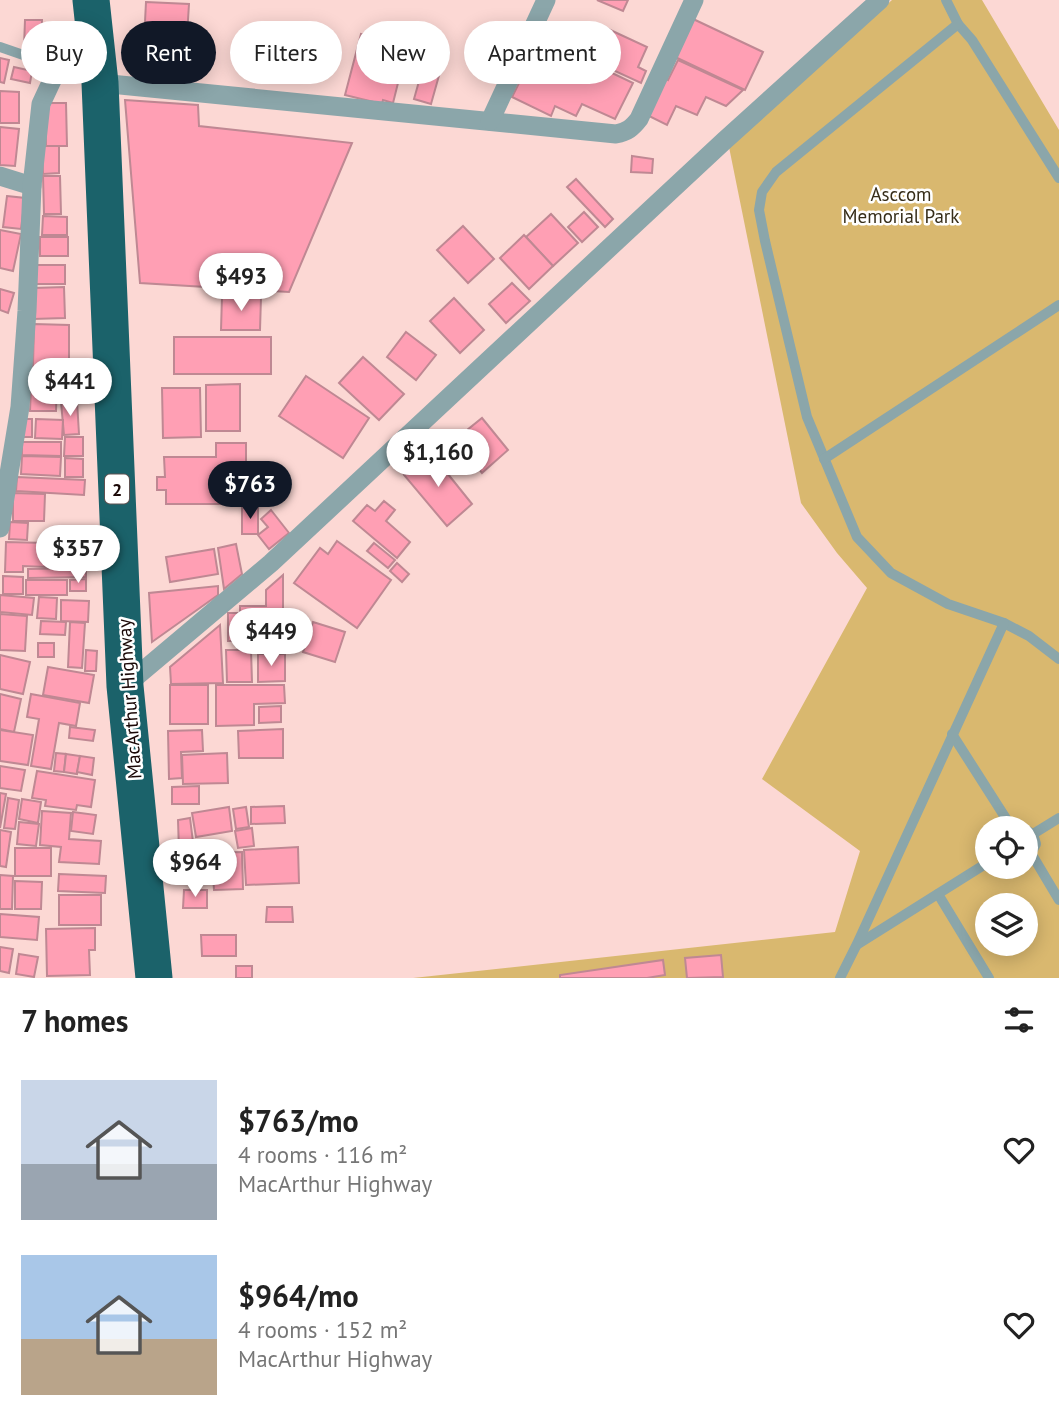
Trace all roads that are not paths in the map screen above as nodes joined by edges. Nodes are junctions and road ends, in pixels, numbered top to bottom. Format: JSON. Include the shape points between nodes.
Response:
{"nodes":[{"id":1,"x":546,"y":0,"type":"edge"},
{"id":2,"x":694,"y":0,"type":"edge"},
{"id":3,"x":880,"y":0,"type":"edge"},
{"id":4,"x":946,"y":1,"type":"edge"},
{"id":5,"x":958,"y":24,"type":"junction"},
{"id":6,"x":0,"y":47,"type":"edge"},
{"id":7,"x":21,"y":54,"type":"edge"},
{"id":8,"x":50,"y":84,"type":"edge"},
{"id":9,"x":100,"y":84,"type":"edge"},
{"id":10,"x":107,"y":84,"type":"edge"},
{"id":11,"x":490,"y":121,"type":"junction"},
{"id":12,"x":0,"y":176,"type":"edge"},
{"id":13,"x":1059,"y":178,"type":"edge"},
{"id":14,"x":32,"y":186,"type":"junction"},
{"id":15,"x":1059,"y":305,"type":"edge"},
{"id":16,"x":824,"y":459,"type":"junction"},
{"id":17,"x":0,"y":528,"type":"edge"},
{"id":18,"x":1004,"y":623,"type":"junction"},
{"id":19,"x":1059,"y":659,"type":"edge"},
{"id":20,"x":125,"y":686,"type":"junction"},
{"id":21,"x":952,"y":734,"type":"junction"},
{"id":22,"x":1004,"y":816,"type":"edge"},
{"id":23,"x":1059,"y":818,"type":"edge"},
{"id":24,"x":1038,"y":828,"type":"edge"},
{"id":25,"x":1038,"y":869,"type":"edge"},
{"id":26,"x":975,"y":871,"type":"edge"},
{"id":27,"x":938,"y":894,"type":"junction"},
{"id":28,"x":1059,"y":900,"type":"edge"},
{"id":29,"x":858,"y":944,"type":"junction"},
{"id":30,"x":154,"y":978,"type":"edge"},
{"id":31,"x":840,"y":978,"type":"edge"},
{"id":32,"x":989,"y":978,"type":"edge"}],
"edges":[{"from":1,"to":11,"type":"street"},
{"from":2,"to":11,"type":"street","via":[[632,128],[616,134]]},
{"from":3,"to":20,"type":"street","via":[[271,562]]},
{"from":4,"to":5,"type":"lane"},
{"from":5,"to":13,"type":"lane"},
{"from":5,"to":16,"type":"lane","via":[[776,172],[762,192],[759,210],[765,241],[807,418]]},
{"from":6,"to":7,"type":"lane"},
{"from":8,"to":14,"type":"street","via":[[41,104]]},
{"from":9,"to":20,"type":"highway","name":"MacArthur Highway","number":"2"},
{"from":10,"to":11,"type":"street"},
{"from":12,"to":14,"type":"street"},
{"from":14,"to":17,"type":"street","via":[[20,407]]},
{"from":15,"to":16,"type":"lane"},
{"from":16,"to":18,"type":"lane","via":[[858,537],[891,573],[948,604]]},
{"from":18,"to":19,"type":"lane"},
{"from":18,"to":21,"type":"lane"},
{"from":20,"to":30,"type":"highway","name":"MacArthur Highway","number":"2"},
{"from":21,"to":22,"type":"lane"},
{"from":21,"to":29,"type":"lane"},
{"from":23,"to":24,"type":"lane"},
{"from":25,"to":28,"type":"lane"},
{"from":26,"to":27,"type":"lane"},
{"from":27,"to":29,"type":"lane"},
{"from":27,"to":32,"type":"lane"},
{"from":29,"to":31,"type":"lane"}]}
